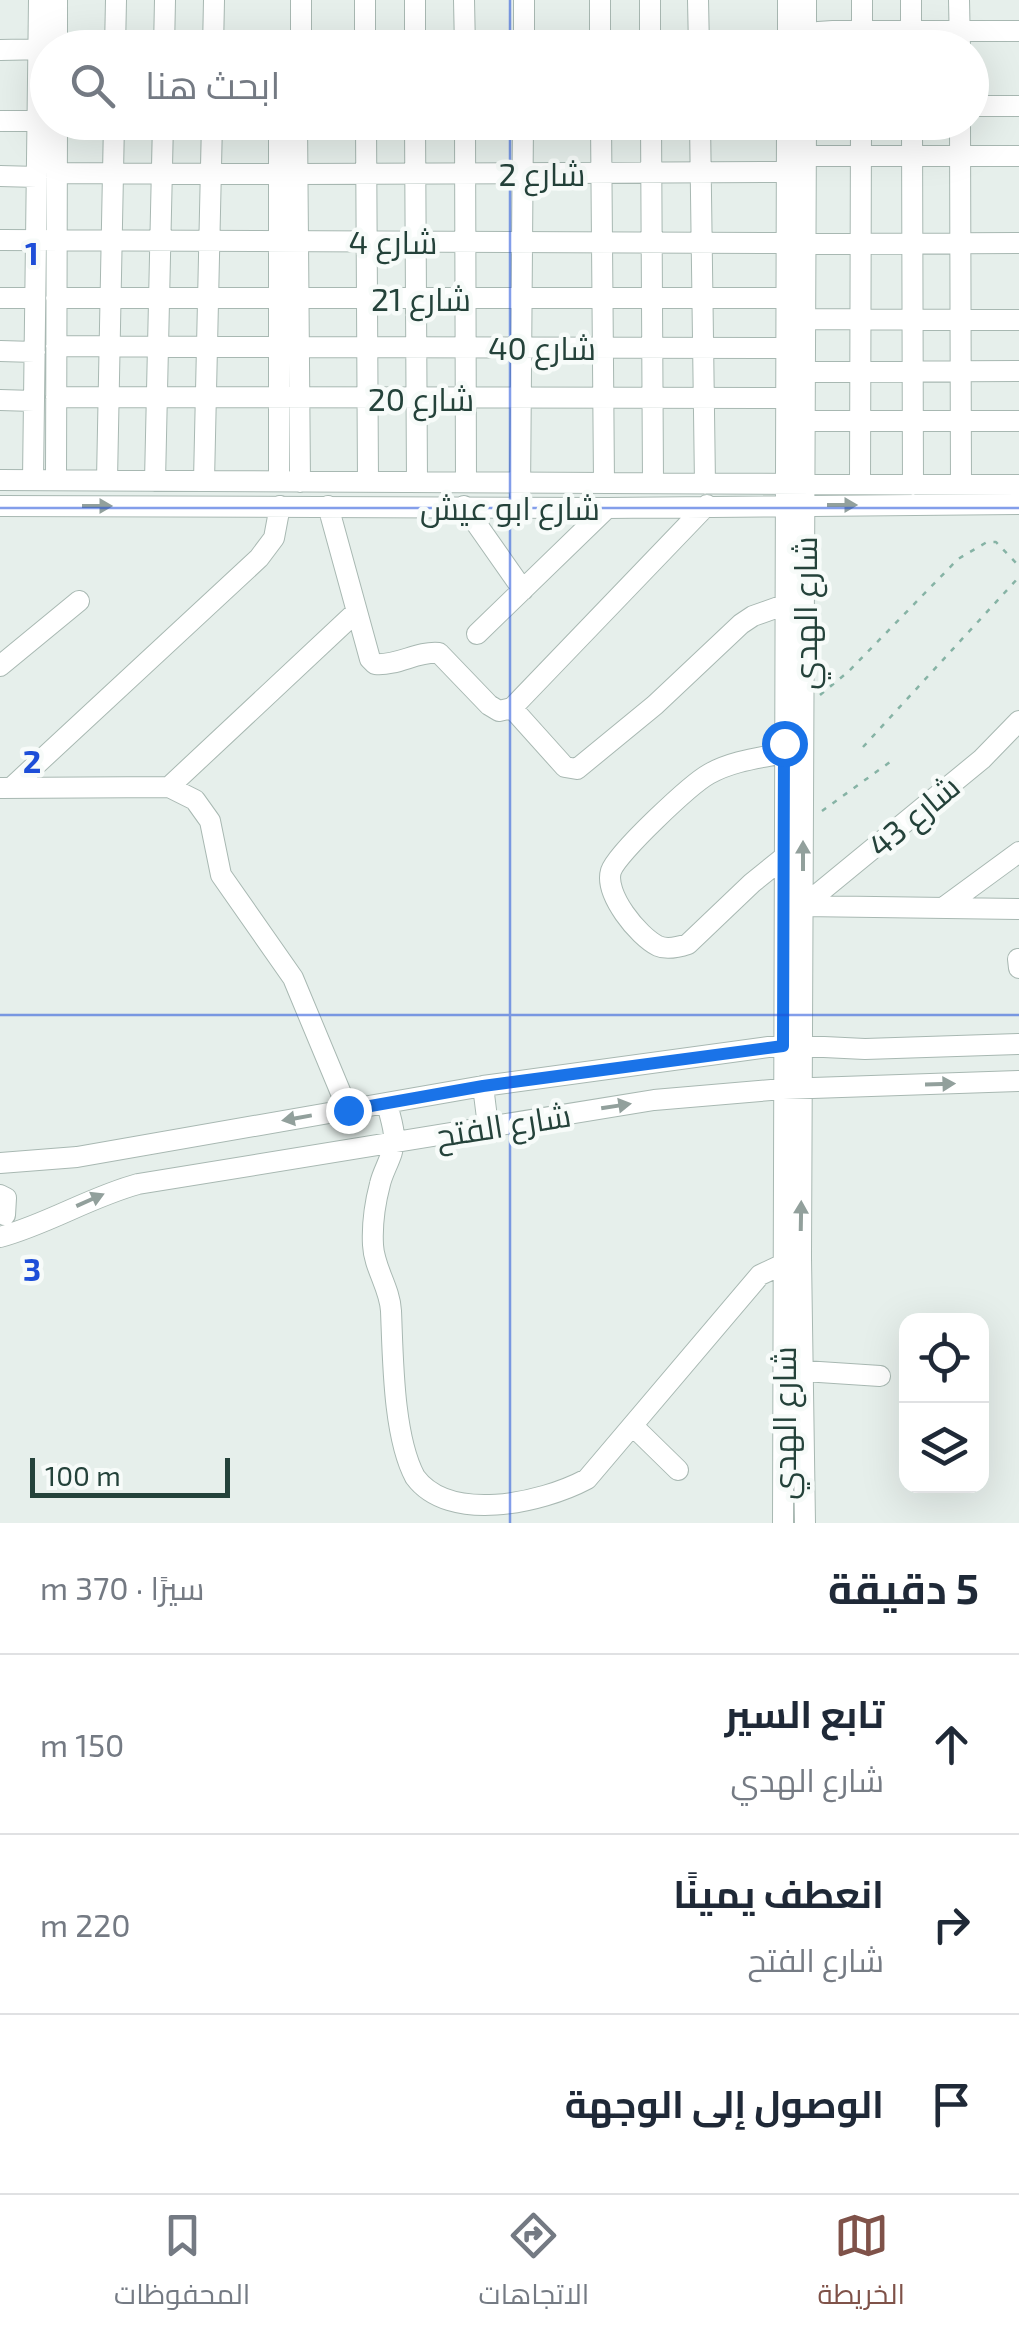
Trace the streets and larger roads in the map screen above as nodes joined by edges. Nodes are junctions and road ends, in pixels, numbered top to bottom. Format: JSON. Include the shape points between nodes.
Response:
{"nodes":[{"id":1,"x":39,"y":0,"type":"edge"},
{"id":2,"x":57,"y":0,"type":"edge"},
{"id":3,"x":116,"y":0,"type":"edge"},
{"id":4,"x":165,"y":0,"type":"edge"},
{"id":5,"x":214,"y":0,"type":"edge"},
{"id":6,"x":301,"y":0,"type":"edge"},
{"id":7,"x":365,"y":0,"type":"edge"},
{"id":8,"x":414,"y":0,"type":"edge"},
{"id":9,"x":464,"y":0,"type":"edge"},
{"id":10,"x":524,"y":0,"type":"edge"},
{"id":11,"x":600,"y":0,"type":"edge"},
{"id":12,"x":650,"y":0,"type":"edge"},
{"id":13,"x":698,"y":0,"type":"edge"},
{"id":14,"x":788,"y":0,"type":"edge"},
{"id":15,"x":806,"y":0,"type":"edge"},
{"id":16,"x":862,"y":0,"type":"edge"},
{"id":17,"x":911,"y":0,"type":"edge"},
{"id":18,"x":960,"y":0,"type":"edge"},
{"id":19,"x":45,"y":30,"type":"edge"},
{"id":20,"x":51,"y":30,"type":"edge"},
{"id":21,"x":115,"y":30,"type":"edge"},
{"id":22,"x":164,"y":30,"type":"edge"},
{"id":23,"x":213,"y":30,"type":"edge"},
{"id":24,"x":299,"y":30,"type":"edge"},
{"id":25,"x":365,"y":30,"type":"edge"},
{"id":26,"x":415,"y":30,"type":"edge"},
{"id":27,"x":464,"y":30,"type":"edge"},
{"id":28,"x":524,"y":30,"type":"edge"},
{"id":29,"x":600,"y":30,"type":"edge"},
{"id":30,"x":650,"y":30,"type":"edge"},
{"id":31,"x":698,"y":30,"type":"edge"},
{"id":32,"x":794,"y":30,"type":"edge"},
{"id":33,"x":800,"y":30,"type":"edge"},
{"id":34,"x":862,"y":30,"type":"edge"},
{"id":35,"x":911,"y":30,"type":"edge"},
{"id":36,"x":960,"y":30,"type":"edge"},
{"id":37,"x":1019,"y":32,"type":"edge"},
{"id":38,"x":989,"y":36,"type":"edge"},
{"id":39,"x":30,"y":49,"type":"edge"},
{"id":40,"x":0,"y":50,"type":"edge"},
{"id":41,"x":989,"y":106,"type":"edge"},
{"id":42,"x":1019,"y":106,"type":"edge"},
{"id":43,"x":0,"y":122,"type":"edge"},
{"id":44,"x":30,"y":122,"type":"edge"},
{"id":45,"x":47,"y":140,"type":"edge"},
{"id":46,"x":114,"y":140,"type":"edge"},
{"id":47,"x":162,"y":140,"type":"edge"},
{"id":48,"x":211,"y":140,"type":"edge"},
{"id":49,"x":282,"y":140,"type":"edge"},
{"id":50,"x":294,"y":140,"type":"edge"},
{"id":51,"x":366,"y":140,"type":"edge"},
{"id":52,"x":415,"y":140,"type":"edge"},
{"id":53,"x":465,"y":140,"type":"edge"},
{"id":54,"x":523,"y":140,"type":"edge"},
{"id":55,"x":601,"y":140,"type":"edge"},
{"id":56,"x":651,"y":140,"type":"edge"},
{"id":57,"x":700,"y":140,"type":"edge"},
{"id":58,"x":787,"y":140,"type":"edge"},
{"id":59,"x":806,"y":140,"type":"edge"},
{"id":60,"x":861,"y":140,"type":"edge"},
{"id":61,"x":912,"y":140,"type":"edge"},
{"id":62,"x":960,"y":140,"type":"edge"},
{"id":63,"x":806,"y":156,"type":"junction"},
{"id":64,"x":861,"y":156,"type":"junction"},
{"id":65,"x":912,"y":156,"type":"junction"},
{"id":66,"x":960,"y":156,"type":"junction"},
{"id":67,"x":1019,"y":156,"type":"edge"},
{"id":68,"x":787,"y":172,"type":"junction"},
{"id":69,"x":113,"y":173,"type":"junction"},
{"id":70,"x":162,"y":173,"type":"junction"},
{"id":71,"x":210,"y":173,"type":"junction"},
{"id":72,"x":366,"y":173,"type":"junction"},
{"id":73,"x":416,"y":173,"type":"junction"},
{"id":74,"x":465,"y":173,"type":"junction"},
{"id":75,"x":522,"y":173,"type":"junction"},
{"id":76,"x":601,"y":173,"type":"junction"},
{"id":77,"x":651,"y":173,"type":"junction"},
{"id":78,"x":700,"y":173,"type":"junction"},
{"id":79,"x":47,"y":174,"type":"junction"},
{"id":80,"x":288,"y":174,"type":"junction"},
{"id":81,"x":0,"y":176,"type":"edge"},
{"id":82,"x":0,"y":240,"type":"edge"},
{"id":83,"x":46,"y":240,"type":"junction"},
{"id":84,"x":112,"y":240,"type":"junction"},
{"id":85,"x":160,"y":240,"type":"junction"},
{"id":86,"x":209,"y":240,"type":"junction"},
{"id":87,"x":288,"y":241,"type":"junction"},
{"id":88,"x":366,"y":241,"type":"junction"},
{"id":89,"x":416,"y":241,"type":"junction"},
{"id":90,"x":465,"y":242,"type":"junction"},
{"id":91,"x":522,"y":242,"type":"junction"},
{"id":92,"x":602,"y":242,"type":"junction"},
{"id":93,"x":652,"y":242,"type":"junction"},
{"id":94,"x":702,"y":242,"type":"junction"},
{"id":95,"x":1019,"y":242,"type":"edge"},
{"id":96,"x":796,"y":243,"type":"junction"},
{"id":97,"x":912,"y":243,"type":"junction"},
{"id":98,"x":960,"y":243,"type":"junction"},
{"id":99,"x":861,"y":244,"type":"junction"},
{"id":100,"x":0,"y":298,"type":"edge"},
{"id":101,"x":46,"y":298,"type":"junction"},
{"id":102,"x":110,"y":298,"type":"junction"},
{"id":103,"x":159,"y":298,"type":"junction"},
{"id":104,"x":208,"y":298,"type":"junction"},
{"id":105,"x":289,"y":298,"type":"junction"},
{"id":106,"x":367,"y":298,"type":"junction"},
{"id":107,"x":416,"y":298,"type":"junction"},
{"id":108,"x":465,"y":298,"type":"junction"},
{"id":109,"x":522,"y":298,"type":"junction"},
{"id":110,"x":602,"y":298,"type":"junction"},
{"id":111,"x":652,"y":298,"type":"junction"},
{"id":112,"x":702,"y":298,"type":"junction"},
{"id":113,"x":786,"y":298,"type":"junction"},
{"id":114,"x":805,"y":320,"type":"junction"},
{"id":115,"x":860,"y":320,"type":"junction"},
{"id":116,"x":912,"y":320,"type":"junction"},
{"id":117,"x":960,"y":320,"type":"junction"},
{"id":118,"x":1019,"y":320,"type":"edge"},
{"id":119,"x":56,"y":346,"type":"junction"},
{"id":120,"x":110,"y":346,"type":"junction"},
{"id":121,"x":158,"y":346,"type":"junction"},
{"id":122,"x":207,"y":346,"type":"junction"},
{"id":123,"x":289,"y":347,"type":"junction"},
{"id":124,"x":367,"y":347,"type":"junction"},
{"id":125,"x":416,"y":347,"type":"junction"},
{"id":126,"x":466,"y":347,"type":"junction"},
{"id":127,"x":521,"y":347,"type":"junction"},
{"id":128,"x":602,"y":348,"type":"junction"},
{"id":129,"x":652,"y":348,"type":"junction"},
{"id":130,"x":703,"y":348,"type":"junction"},
{"id":131,"x":786,"y":348,"type":"junction"},
{"id":132,"x":0,"y":351,"type":"edge"},
{"id":133,"x":34,"y":352,"type":"junction"},
{"id":134,"x":804,"y":372,"type":"junction"},
{"id":135,"x":860,"y":372,"type":"junction"},
{"id":136,"x":912,"y":372,"type":"junction"},
{"id":137,"x":961,"y":372,"type":"junction"},
{"id":138,"x":1019,"y":372,"type":"edge"},
{"id":139,"x":56,"y":398,"type":"junction"},
{"id":140,"x":109,"y":398,"type":"junction"},
{"id":141,"x":157,"y":398,"type":"junction"},
{"id":142,"x":206,"y":398,"type":"junction"},
{"id":143,"x":289,"y":398,"type":"junction"},
{"id":144,"x":368,"y":398,"type":"junction"},
{"id":145,"x":417,"y":398,"type":"junction"},
{"id":146,"x":466,"y":398,"type":"junction"},
{"id":147,"x":521,"y":398,"type":"junction"},
{"id":148,"x":603,"y":398,"type":"junction"},
{"id":149,"x":652,"y":398,"type":"junction"},
{"id":150,"x":704,"y":398,"type":"junction"},
{"id":151,"x":786,"y":398,"type":"junction"},
{"id":152,"x":0,"y":400,"type":"edge"},
{"id":153,"x":34,"y":401,"type":"junction"},
{"id":154,"x":860,"y":421,"type":"junction"},
{"id":155,"x":913,"y":421,"type":"junction"},
{"id":156,"x":961,"y":421,"type":"junction"},
{"id":157,"x":1019,"y":421,"type":"edge"},
{"id":158,"x":804,"y":422,"type":"junction"},
{"id":159,"x":0,"y":480,"type":"edge"},
{"id":160,"x":33,"y":480,"type":"junction"},
{"id":161,"x":56,"y":480,"type":"junction"},
{"id":162,"x":107,"y":480,"type":"junction"},
{"id":163,"x":155,"y":481,"type":"junction"},
{"id":164,"x":204,"y":481,"type":"junction"},
{"id":165,"x":295,"y":482,"type":"junction"},
{"id":166,"x":368,"y":482,"type":"junction"},
{"id":167,"x":417,"y":482,"type":"junction"},
{"id":168,"x":466,"y":482,"type":"junction"},
{"id":169,"x":520,"y":482,"type":"junction"},
{"id":170,"x":604,"y":483,"type":"junction"},
{"id":171,"x":653,"y":483,"type":"junction"},
{"id":172,"x":860,"y":484,"type":"junction"},
{"id":173,"x":913,"y":485,"type":"junction"},
{"id":174,"x":961,"y":485,"type":"junction"},
{"id":175,"x":1019,"y":485,"type":"edge"},
{"id":176,"x":706,"y":494,"type":"junction"},
{"id":177,"x":794,"y":494,"type":"junction"},
{"id":178,"x":1019,"y":504,"type":"edge"},
{"id":179,"x":520,"y":505,"type":"junction"},
{"id":180,"x":0,"y":506,"type":"edge"},
{"id":181,"x":280,"y":506,"type":"junction"},
{"id":182,"x":306,"y":506,"type":"junction"},
{"id":183,"x":328,"y":506,"type":"junction"},
{"id":184,"x":464,"y":506,"type":"junction"},
{"id":185,"x":607,"y":508,"type":"junction"},
{"id":186,"x":523,"y":590,"type":"junction"},
{"id":187,"x":79,"y":602,"type":"dead end"},
{"id":188,"x":784,"y":605,"type":"junction"},
{"id":189,"x":356,"y":612,"type":"junction"},
{"id":190,"x":477,"y":634,"type":"dead end"},
{"id":191,"x":0,"y":666,"type":"edge"},
{"id":192,"x":512,"y":708,"type":"junction"},
{"id":193,"x":1019,"y":721,"type":"edge"},
{"id":194,"x":784,"y":752,"type":"junction"},
{"id":195,"x":169,"y":787,"type":"junction"},
{"id":196,"x":5,"y":788,"type":"edge"},
{"id":197,"x":1019,"y":852,"type":"edge"},
{"id":198,"x":783,"y":858,"type":"junction"},
{"id":199,"x":803,"y":906,"type":"junction"},
{"id":200,"x":944,"y":907,"type":"junction"},
{"id":201,"x":1019,"y":909,"type":"edge"},
{"id":202,"x":1018,"y":959,"type":"edge"},
{"id":203,"x":1019,"y":968,"type":"edge"},
{"id":204,"x":1019,"y":1044,"type":"edge"},
{"id":205,"x":793,"y":1045,"type":"junction"},
{"id":206,"x":648,"y":1062,"type":"junction"},
{"id":207,"x":1019,"y":1081,"type":"edge"},
{"id":208,"x":483,"y":1086,"type":"junction"},
{"id":209,"x":793,"y":1088,"type":"junction"},
{"id":210,"x":654,"y":1100,"type":"junction"},
{"id":211,"x":387,"y":1103,"type":"junction"},
{"id":212,"x":348,"y":1110,"type":"junction"},
{"id":213,"x":488,"y":1126,"type":"junction"},
{"id":214,"x":394,"y":1141,"type":"junction"},
{"id":215,"x":0,"y":1162,"type":"edge"},
{"id":216,"x":0,"y":1237,"type":"edge"},
{"id":217,"x":792,"y":1260,"type":"junction"},
{"id":218,"x":804,"y":1371,"type":"junction"},
{"id":219,"x":880,"y":1376,"type":"dead end"},
{"id":220,"x":633,"y":1426,"type":"junction"},
{"id":221,"x":678,"y":1470,"type":"dead end"},
{"id":222,"x":783,"y":1523,"type":"edge"},
{"id":223,"x":805,"y":1523,"type":"edge"}],
"edges":[{"from":1,"to":19,"type":"street"},
{"from":2,"to":20,"type":"street"},
{"from":3,"to":21,"type":"street"},
{"from":4,"to":22,"type":"street"},
{"from":5,"to":23,"type":"street"},
{"from":6,"to":24,"type":"street"},
{"from":7,"to":25,"type":"street"},
{"from":8,"to":26,"type":"street"},
{"from":9,"to":27,"type":"street"},
{"from":10,"to":28,"type":"street"},
{"from":11,"to":29,"type":"street"},
{"from":12,"to":30,"type":"street"},
{"from":13,"to":31,"type":"street"},
{"from":14,"to":32,"type":"street"},
{"from":15,"to":33,"type":"street"},
{"from":16,"to":34,"type":"street"},
{"from":17,"to":35,"type":"street"},
{"from":18,"to":36,"type":"street"},
{"from":37,"to":38,"type":"street"},
{"from":39,"to":40,"type":"street"},
{"from":41,"to":42,"type":"street"},
{"from":43,"to":44,"type":"street"},
{"from":45,"to":79,"type":"street"},
{"from":46,"to":69,"type":"street"},
{"from":47,"to":70,"type":"street"},
{"from":48,"to":71,"type":"street"},
{"from":49,"to":80,"type":"street"},
{"from":50,"to":80,"type":"street"},
{"from":51,"to":72,"type":"street"},
{"from":52,"to":73,"type":"street"},
{"from":53,"to":74,"type":"street"},
{"from":54,"to":75,"type":"street"},
{"from":55,"to":76,"type":"street"},
{"from":56,"to":77,"type":"street"},
{"from":57,"to":78,"type":"street"},
{"from":58,"to":68,"type":"street","name":"شارع الهدي"},
{"from":59,"to":63,"type":"street","name":"شارع الهدي"},
{"from":60,"to":64,"type":"street"},
{"from":61,"to":65,"type":"street"},
{"from":62,"to":66,"type":"street"},
{"from":63,"to":64,"type":"street"},
{"from":63,"to":96,"type":"street","name":"شارع الهدي"},
{"from":64,"to":65,"type":"street"},
{"from":64,"to":99,"type":"street"},
{"from":65,"to":66,"type":"street"},
{"from":65,"to":97,"type":"street"},
{"from":66,"to":67,"type":"street"},
{"from":66,"to":98,"type":"street"},
{"from":68,"to":78,"type":"street","name":"شارع 2"},
{"from":68,"to":96,"type":"street","name":"شارع الهدي"},
{"from":69,"to":70,"type":"street","name":"شارع 2"},
{"from":69,"to":79,"type":"street","name":"شارع 2"},
{"from":69,"to":84,"type":"street"},
{"from":70,"to":71,"type":"street","name":"شارع 2"},
{"from":70,"to":85,"type":"street"},
{"from":71,"to":80,"type":"street","name":"شارع 2"},
{"from":71,"to":86,"type":"street"},
{"from":72,"to":73,"type":"street","name":"شارع 2"},
{"from":72,"to":80,"type":"street","name":"شارع 2"},
{"from":72,"to":88,"type":"street"},
{"from":73,"to":74,"type":"street","name":"شارع 2"},
{"from":73,"to":89,"type":"street"},
{"from":74,"to":75,"type":"street","name":"شارع 2"},
{"from":74,"to":90,"type":"street"},
{"from":75,"to":76,"type":"street","name":"شارع 2"},
{"from":75,"to":91,"type":"street"},
{"from":76,"to":77,"type":"street","name":"شارع 2"},
{"from":76,"to":92,"type":"street"},
{"from":77,"to":78,"type":"street","name":"شارع 2"},
{"from":77,"to":93,"type":"street"},
{"from":78,"to":94,"type":"street"},
{"from":79,"to":81,"type":"street","name":"شارع 2"},
{"from":79,"to":83,"type":"street"},
{"from":80,"to":87,"type":"street"},
{"from":82,"to":83,"type":"street","name":"شارع 4"},
{"from":83,"to":84,"type":"street","name":"شارع 4"},
{"from":83,"to":101,"type":"street"},
{"from":84,"to":85,"type":"street","name":"شارع 4"},
{"from":84,"to":102,"type":"street"},
{"from":85,"to":86,"type":"street","name":"شارع 4"},
{"from":85,"to":103,"type":"street"},
{"from":86,"to":87,"type":"street","name":"شارع 4"},
{"from":86,"to":104,"type":"street"},
{"from":87,"to":88,"type":"street","name":"شارع 4"},
{"from":87,"to":105,"type":"street"},
{"from":88,"to":89,"type":"street","name":"شارع 4"},
{"from":88,"to":106,"type":"street"},
{"from":89,"to":90,"type":"street","name":"شارع 4"},
{"from":89,"to":107,"type":"street"},
{"from":90,"to":91,"type":"street","name":"شارع 4"},
{"from":90,"to":108,"type":"street"},
{"from":91,"to":92,"type":"street","name":"شارع 4"},
{"from":91,"to":109,"type":"street"},
{"from":92,"to":93,"type":"street","name":"شارع 4"},
{"from":92,"to":110,"type":"street"},
{"from":93,"to":94,"type":"street","name":"شارع 4"},
{"from":93,"to":111,"type":"street"},
{"from":94,"to":96,"type":"street","name":"شارع 4"},
{"from":94,"to":112,"type":"street"},
{"from":95,"to":98,"type":"street","name":"شارع 4"},
{"from":96,"to":99,"type":"street","name":"شارع 4"},
{"from":96,"to":113,"type":"street","name":"شارع الهدي"},
{"from":96,"to":114,"type":"street","name":"شارع الهدي"},
{"from":97,"to":98,"type":"street","name":"شارع 4"},
{"from":97,"to":99,"type":"street","name":"شارع 4"},
{"from":97,"to":116,"type":"street"},
{"from":98,"to":117,"type":"street"},
{"from":99,"to":115,"type":"street"},
{"from":100,"to":101,"type":"street","name":"شارع 21"},
{"from":101,"to":102,"type":"street","name":"شارع 21"},
{"from":101,"to":119,"type":"street"},
{"from":101,"to":133,"type":"street"},
{"from":102,"to":103,"type":"street","name":"شارع 21"},
{"from":102,"to":120,"type":"street"},
{"from":103,"to":104,"type":"street","name":"شارع 21"},
{"from":103,"to":121,"type":"street"},
{"from":104,"to":105,"type":"street","name":"شارع 21"},
{"from":104,"to":122,"type":"street"},
{"from":105,"to":106,"type":"street","name":"شارع 21"},
{"from":105,"to":123,"type":"street"},
{"from":106,"to":107,"type":"street","name":"شارع 21"},
{"from":106,"to":124,"type":"street"},
{"from":107,"to":108,"type":"street","name":"شارع 21"},
{"from":107,"to":125,"type":"street"},
{"from":108,"to":109,"type":"street","name":"شارع 21"},
{"from":108,"to":126,"type":"street"},
{"from":109,"to":110,"type":"street","name":"شارع 21"},
{"from":109,"to":127,"type":"street"},
{"from":110,"to":111,"type":"street","name":"شارع 21"},
{"from":110,"to":128,"type":"street"},
{"from":111,"to":112,"type":"street","name":"شارع 21"},
{"from":111,"to":129,"type":"street"},
{"from":112,"to":113,"type":"street","name":"شارع 21"},
{"from":112,"to":130,"type":"street"},
{"from":113,"to":131,"type":"street","name":"شارع الهدي"},
{"from":114,"to":115,"type":"street"},
{"from":114,"to":134,"type":"street","name":"شارع الهدي"},
{"from":115,"to":116,"type":"street"},
{"from":115,"to":135,"type":"street"},
{"from":116,"to":117,"type":"street"},
{"from":116,"to":136,"type":"street"},
{"from":117,"to":118,"type":"street"},
{"from":117,"to":137,"type":"street"},
{"from":119,"to":120,"type":"street","name":"شارع 40"},
{"from":119,"to":139,"type":"street"},
{"from":120,"to":121,"type":"street","name":"شارع 40"},
{"from":120,"to":140,"type":"street"},
{"from":121,"to":122,"type":"street","name":"شارع 40"},
{"from":121,"to":141,"type":"street"},
{"from":122,"to":123,"type":"street","name":"شارع 40"},
{"from":122,"to":142,"type":"street"},
{"from":123,"to":124,"type":"street","name":"شارع 40"},
{"from":123,"to":143,"type":"street"},
{"from":124,"to":125,"type":"street","name":"شارع 40"},
{"from":124,"to":144,"type":"street"},
{"from":125,"to":126,"type":"street","name":"شارع 40"},
{"from":125,"to":145,"type":"street"},
{"from":126,"to":127,"type":"street","name":"شارع 40"},
{"from":126,"to":146,"type":"street"},
{"from":127,"to":128,"type":"street","name":"شارع 40"},
{"from":127,"to":147,"type":"street"},
{"from":128,"to":129,"type":"street","name":"شارع 40"},
{"from":128,"to":148,"type":"street"},
{"from":129,"to":130,"type":"street","name":"شارع 40"},
{"from":129,"to":149,"type":"street"},
{"from":130,"to":131,"type":"street","name":"شارع 40"},
{"from":130,"to":150,"type":"street"},
{"from":131,"to":151,"type":"street","name":"شارع الهدي"},
{"from":132,"to":133,"type":"street"},
{"from":133,"to":153,"type":"street"},
{"from":134,"to":135,"type":"street"},
{"from":134,"to":158,"type":"street","name":"شارع الهدي"},
{"from":135,"to":136,"type":"street"},
{"from":135,"to":154,"type":"street"},
{"from":136,"to":137,"type":"street"},
{"from":136,"to":155,"type":"street"},
{"from":137,"to":138,"type":"street"},
{"from":137,"to":156,"type":"street"},
{"from":139,"to":140,"type":"street","name":"شارع 20"},
{"from":139,"to":161,"type":"street"},
{"from":140,"to":141,"type":"street","name":"شارع 20"},
{"from":140,"to":162,"type":"street"},
{"from":141,"to":142,"type":"street","name":"شارع 20"},
{"from":141,"to":163,"type":"street"},
{"from":142,"to":143,"type":"street","name":"شارع 20"},
{"from":142,"to":164,"type":"street"},
{"from":143,"to":144,"type":"street","name":"شارع 20"},
{"from":143,"to":165,"type":"street"},
{"from":144,"to":145,"type":"street","name":"شارع 20"},
{"from":144,"to":166,"type":"street"},
{"from":145,"to":146,"type":"street","name":"شارع 20"},
{"from":145,"to":167,"type":"street"},
{"from":146,"to":147,"type":"street","name":"شارع 20"},
{"from":146,"to":168,"type":"street"},
{"from":147,"to":148,"type":"street","name":"شارع 20"},
{"from":147,"to":169,"type":"street"},
{"from":148,"to":149,"type":"street","name":"شارع 20"},
{"from":148,"to":170,"type":"street"},
{"from":149,"to":150,"type":"street","name":"شارع 20"},
{"from":149,"to":171,"type":"street"},
{"from":150,"to":151,"type":"street","name":"شارع 20"},
{"from":150,"to":176,"type":"street"},
{"from":151,"to":177,"type":"street","name":"شارع الهدي"},
{"from":152,"to":153,"type":"street"},
{"from":153,"to":160,"type":"street"},
{"from":154,"to":155,"type":"street"},
{"from":154,"to":158,"type":"street"},
{"from":154,"to":172,"type":"street"},
{"from":155,"to":156,"type":"street"},
{"from":155,"to":173,"type":"street"},
{"from":156,"to":157,"type":"street"},
{"from":156,"to":174,"type":"street"},
{"from":158,"to":177,"type":"street","name":"شارع الهدي"},
{"from":159,"to":160,"type":"street","name":"شارع ابو عيش"},
{"from":160,"to":161,"type":"street","name":"شارع ابو عيش"},
{"from":161,"to":162,"type":"street","name":"شارع ابو عيش"},
{"from":162,"to":163,"type":"street","name":"شارع ابو عيش"},
{"from":163,"to":164,"type":"street","name":"شارع ابو عيش"},
{"from":164,"to":165,"type":"street","name":"شارع ابو عيش"},
{"from":165,"to":166,"type":"street","name":"شارع ابو عيش"},
{"from":165,"to":182,"type":"street"},
{"from":166,"to":167,"type":"street","name":"شارع ابو عيش"},
{"from":167,"to":168,"type":"street","name":"شارع ابو عيش"},
{"from":168,"to":169,"type":"street","name":"شارع ابو عيش"},
{"from":169,"to":170,"type":"street","name":"شارع ابو عيش"},
{"from":169,"to":179,"type":"street"},
{"from":170,"to":171,"type":"street","name":"شارع ابو عيش"},
{"from":171,"to":176,"type":"street","name":"شارع ابو عيش"},
{"from":172,"to":173,"type":"street","name":"شارع ابو عيش"},
{"from":172,"to":177,"type":"street","name":"شارع ابو عيش"},
{"from":173,"to":174,"type":"street","name":"شارع ابو عيش"},
{"from":174,"to":175,"type":"street","name":"شارع ابو عيش"},
{"from":176,"to":177,"type":"street","name":"شارع ابو عيش"},
{"from":176,"to":185,"type":"street","name":"شارع ابو عيش"},
{"from":176,"to":192,"type":"street"},
{"from":177,"to":178,"type":"street","name":"شارع ابو عيش","one_way":true},
{"from":177,"to":188,"type":"street","name":"شارع الهدي"},
{"from":199,"to":177,"type":"street","name":"شارع الهدي","one_way":true,"via":[[804,710]]},
{"from":179,"to":184,"type":"street","name":"شارع ابو عيش"},
{"from":179,"to":185,"type":"street","name":"شارع ابو عيش"},
{"from":180,"to":181,"type":"street","name":"شارع ابو عيش","one_way":true},
{"from":181,"to":182,"type":"street","name":"شارع ابو عيش"},
{"from":181,"to":196,"type":"street","via":[[274,538],[260,558]]},
{"from":182,"to":183,"type":"street","name":"شارع ابو عيش"},
{"from":183,"to":184,"type":"street","name":"شارع ابو عيش"},
{"from":183,"to":189,"type":"street"},
{"from":184,"to":186,"type":"street"},
{"from":185,"to":186,"type":"street"},
{"from":186,"to":190,"type":"street"},
{"from":187,"to":191,"type":"street"},
{"from":188,"to":192,"type":"street","via":[[741,624],[577,769],[565,767]]},
{"from":188,"to":194,"type":"street","name":"شارع الهدي"},
{"from":189,"to":192,"type":"street","via":[[375,664],[439,653],[489,705]]},
{"from":189,"to":195,"type":"street"},
{"from":193,"to":199,"type":"street","name":"شارع 43"},
{"from":194,"to":198,"type":"street","name":"شارع الهدي"},
{"from":194,"to":198,"type":"street","via":[[738,762],[699,781],[621,854],[610,872],[612,891],[619,908],[657,945],[678,948]]},
{"from":195,"to":196,"type":"street"},
{"from":195,"to":212,"type":"street","via":[[204,810],[222,874],[293,978]]},
{"from":197,"to":200,"type":"street"},
{"from":198,"to":205,"type":"street","name":"شارع الهدي"},
{"from":199,"to":200,"type":"street"},
{"from":199,"to":205,"type":"street","name":"شارع الهدي"},
{"from":200,"to":201,"type":"street"},
{"from":202,"to":203,"type":"street"},
{"from":204,"to":205,"type":"street","name":"شارع الفتح"},
{"from":205,"to":206,"type":"street","name":"شارع الفتح"},
{"from":205,"to":209,"type":"street","name":"شارع الهدي"},
{"from":206,"to":208,"type":"street","name":"شارع الفتح"},
{"from":206,"to":210,"type":"street"},
{"from":209,"to":207,"type":"street","name":"شارع الفتح","one_way":true},
{"from":208,"to":211,"type":"street","name":"شارع الفتح"},
{"from":208,"to":213,"type":"street"},
{"from":209,"to":210,"type":"street","name":"شارع الفتح"},
{"from":209,"to":217,"type":"street","name":"شارع الهدي"},
{"from":213,"to":210,"type":"street","name":"شارع الفتح","one_way":true},
{"from":211,"to":212,"type":"street","name":"شارع الفتح"},
{"from":211,"to":214,"type":"street"},
{"from":212,"to":215,"type":"street","name":"شارع الفتح","one_way":true,"via":[[77,1157]]},
{"from":213,"to":214,"type":"street","name":"شارع الفتح"},
{"from":216,"to":214,"type":"street","name":"شارع الفتح","one_way":true,"via":[[138,1184]]},
{"from":214,"to":220,"type":"street","via":[[380,1184],[373,1246],[391,1307],[407,1453],[428,1495],[445,1506],[486,1513],[539,1501],[587,1479]]},
{"from":217,"to":218,"type":"street","name":"شارع الهدي"},
{"from":217,"to":220,"type":"street","via":[[760,1275]]},
{"from":217,"to":222,"type":"street","name":"شارع الهدي"},
{"from":218,"to":219,"type":"street"},
{"from":218,"to":223,"type":"street","name":"شارع الهدي"},
{"from":220,"to":221,"type":"street"}]}
